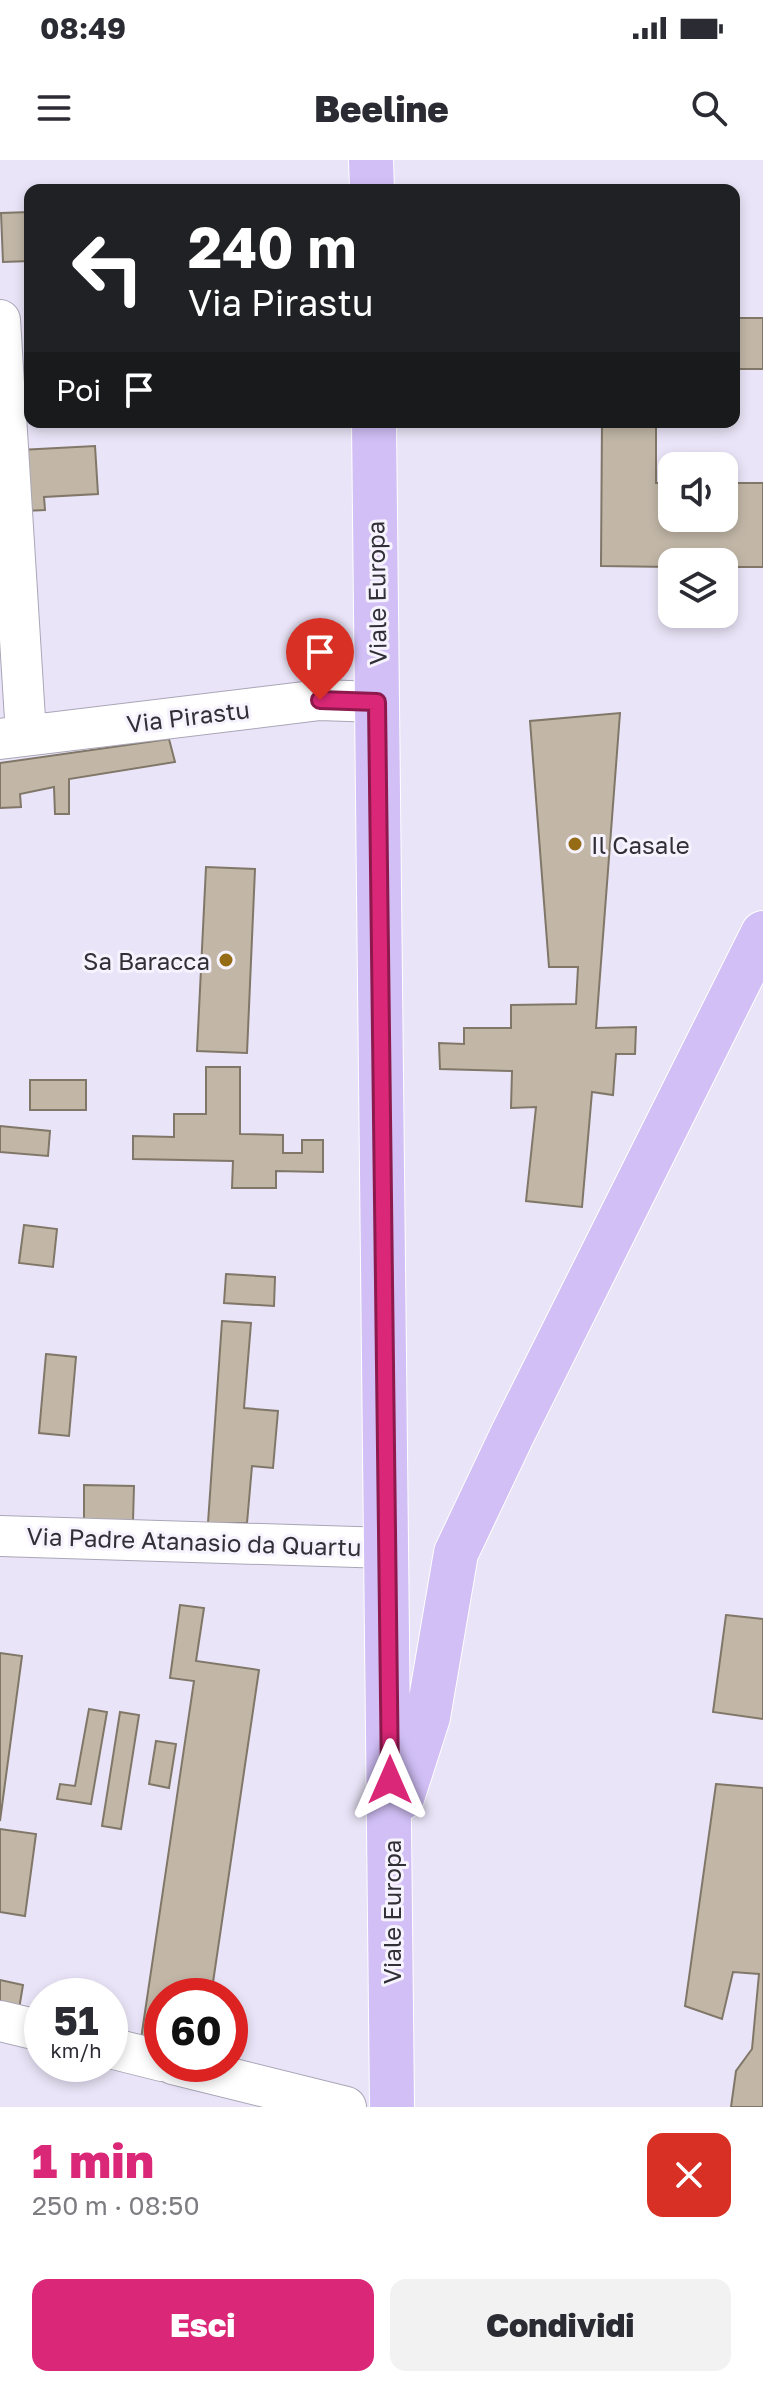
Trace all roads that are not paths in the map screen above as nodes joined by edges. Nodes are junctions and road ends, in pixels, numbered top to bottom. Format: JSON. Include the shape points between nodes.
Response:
{"nodes":[{"id":1,"x":371,"y":160,"type":"edge"},
{"id":2,"x":372,"y":184,"type":"edge"},
{"id":3,"x":0,"y":320,"type":"edge"},
{"id":4,"x":374,"y":428,"type":"edge"},
{"id":5,"x":377,"y":702,"type":"junction"},
{"id":6,"x":13,"y":737,"type":"edge"},
{"id":7,"x":763,"y":933,"type":"edge"},
{"id":8,"x":0,"y":1536,"type":"edge"},
{"id":9,"x":388,"y":1548,"type":"junction"},
{"id":10,"x":390,"y":1834,"type":"junction"},
{"id":11,"x":0,"y":2021,"type":"edge"},
{"id":12,"x":24,"y":2027,"type":"edge"},
{"id":13,"x":245,"y":2082,"type":"edge"},
{"id":14,"x":346,"y":2107,"type":"edge"},
{"id":15,"x":392,"y":2107,"type":"edge"}],
"edges":[{"from":1,"to":2,"type":"main road"},
{"from":3,"to":6,"type":"street"},
{"from":4,"to":5,"type":"main road","name":"Viale Europa"},
{"from":5,"to":6,"type":"street","name":"Via Pirastu","via":[[320,700]]},
{"from":5,"to":9,"type":"main road","name":"Viale Europa"},
{"from":7,"to":10,"type":"main road","via":[[456,1553],[428,1717]]},
{"from":8,"to":9,"type":"street","name":"Via Padre Atanasio da Quartu"},
{"from":9,"to":10,"type":"main road","name":"Viale Europa"},
{"from":10,"to":15,"type":"main road","name":"Viale Europa"},
{"from":11,"to":12,"type":"street"},
{"from":13,"to":14,"type":"street"}]}
